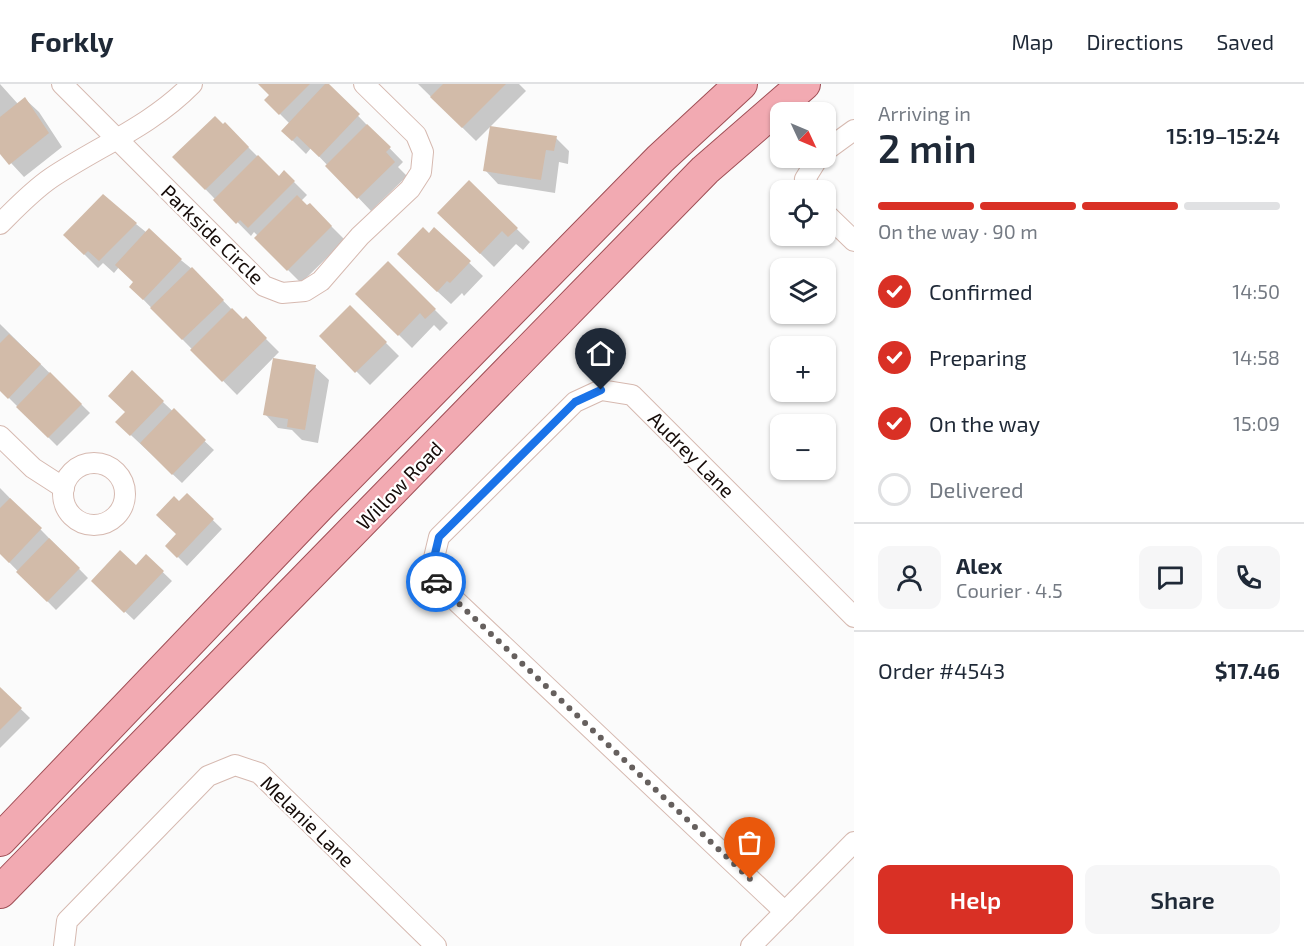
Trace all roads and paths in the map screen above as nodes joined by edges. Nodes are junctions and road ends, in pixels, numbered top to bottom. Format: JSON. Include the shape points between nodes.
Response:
{"nodes":[{"id":1,"x":62,"y":84,"type":"edge"},
{"id":2,"x":192,"y":84,"type":"edge"},
{"id":3,"x":364,"y":84,"type":"edge"},
{"id":4,"x":741,"y":84,"type":"edge"},
{"id":5,"x":804,"y":84,"type":"edge"},
{"id":6,"x":854,"y":130,"type":"edge"},
{"id":7,"x":117,"y":140,"type":"junction"},
{"id":8,"x":836,"y":143,"type":"edge"},
{"id":9,"x":0,"y":224,"type":"edge"},
{"id":10,"x":836,"y":224,"type":"edge"},
{"id":11,"x":854,"y":241,"type":"edge"},
{"id":12,"x":0,"y":436,"type":"edge"},
{"id":13,"x":64,"y":488,"type":"dead end"},
{"id":14,"x":854,"y":617,"type":"edge"},
{"id":15,"x":0,"y":840,"type":"edge"},
{"id":16,"x":854,"y":842,"type":"edge"},
{"id":17,"x":0,"y":892,"type":"edge"},
{"id":18,"x":785,"y":912,"type":"junction"},
{"id":19,"x":64,"y":946,"type":"edge"},
{"id":20,"x":435,"y":946,"type":"edge"},
{"id":21,"x":751,"y":946,"type":"edge"}],
"edges":[{"from":1,"to":7,"type":"street","name":"Parkside Circle"},
{"from":2,"to":7,"type":"street","via":[[175,102]]},
{"from":3,"to":7,"type":"street","name":"Parkside Circle","via":[[416,135],[423,152],[421,172],[410,189],[347,249],[321,281],[305,291],[282,293],[264,286]]},
{"from":4,"to":15,"type":"main road","via":[[660,159],[321,504]]},
{"from":5,"to":17,"type":"main road","name":"Willow Road","via":[[705,170]]},
{"from":6,"to":8,"type":"street"},
{"from":7,"to":9,"type":"street","via":[[51,179]]},
{"from":10,"to":11,"type":"street"},
{"from":12,"to":13,"type":"street","via":[[33,468]]},
{"from":14,"to":18,"type":"street","name":"Audrey Lane","via":[[632,395],[601,390],[575,402],[439,537],[433,562],[436,582]]},
{"from":16,"to":18,"type":"street"},
{"from":18,"to":21,"type":"street"},
{"from":19,"to":20,"type":"street","name":"Melanie Lane","via":[[67,921],[142,841],[208,776],[235,765],[259,773]]}]}
